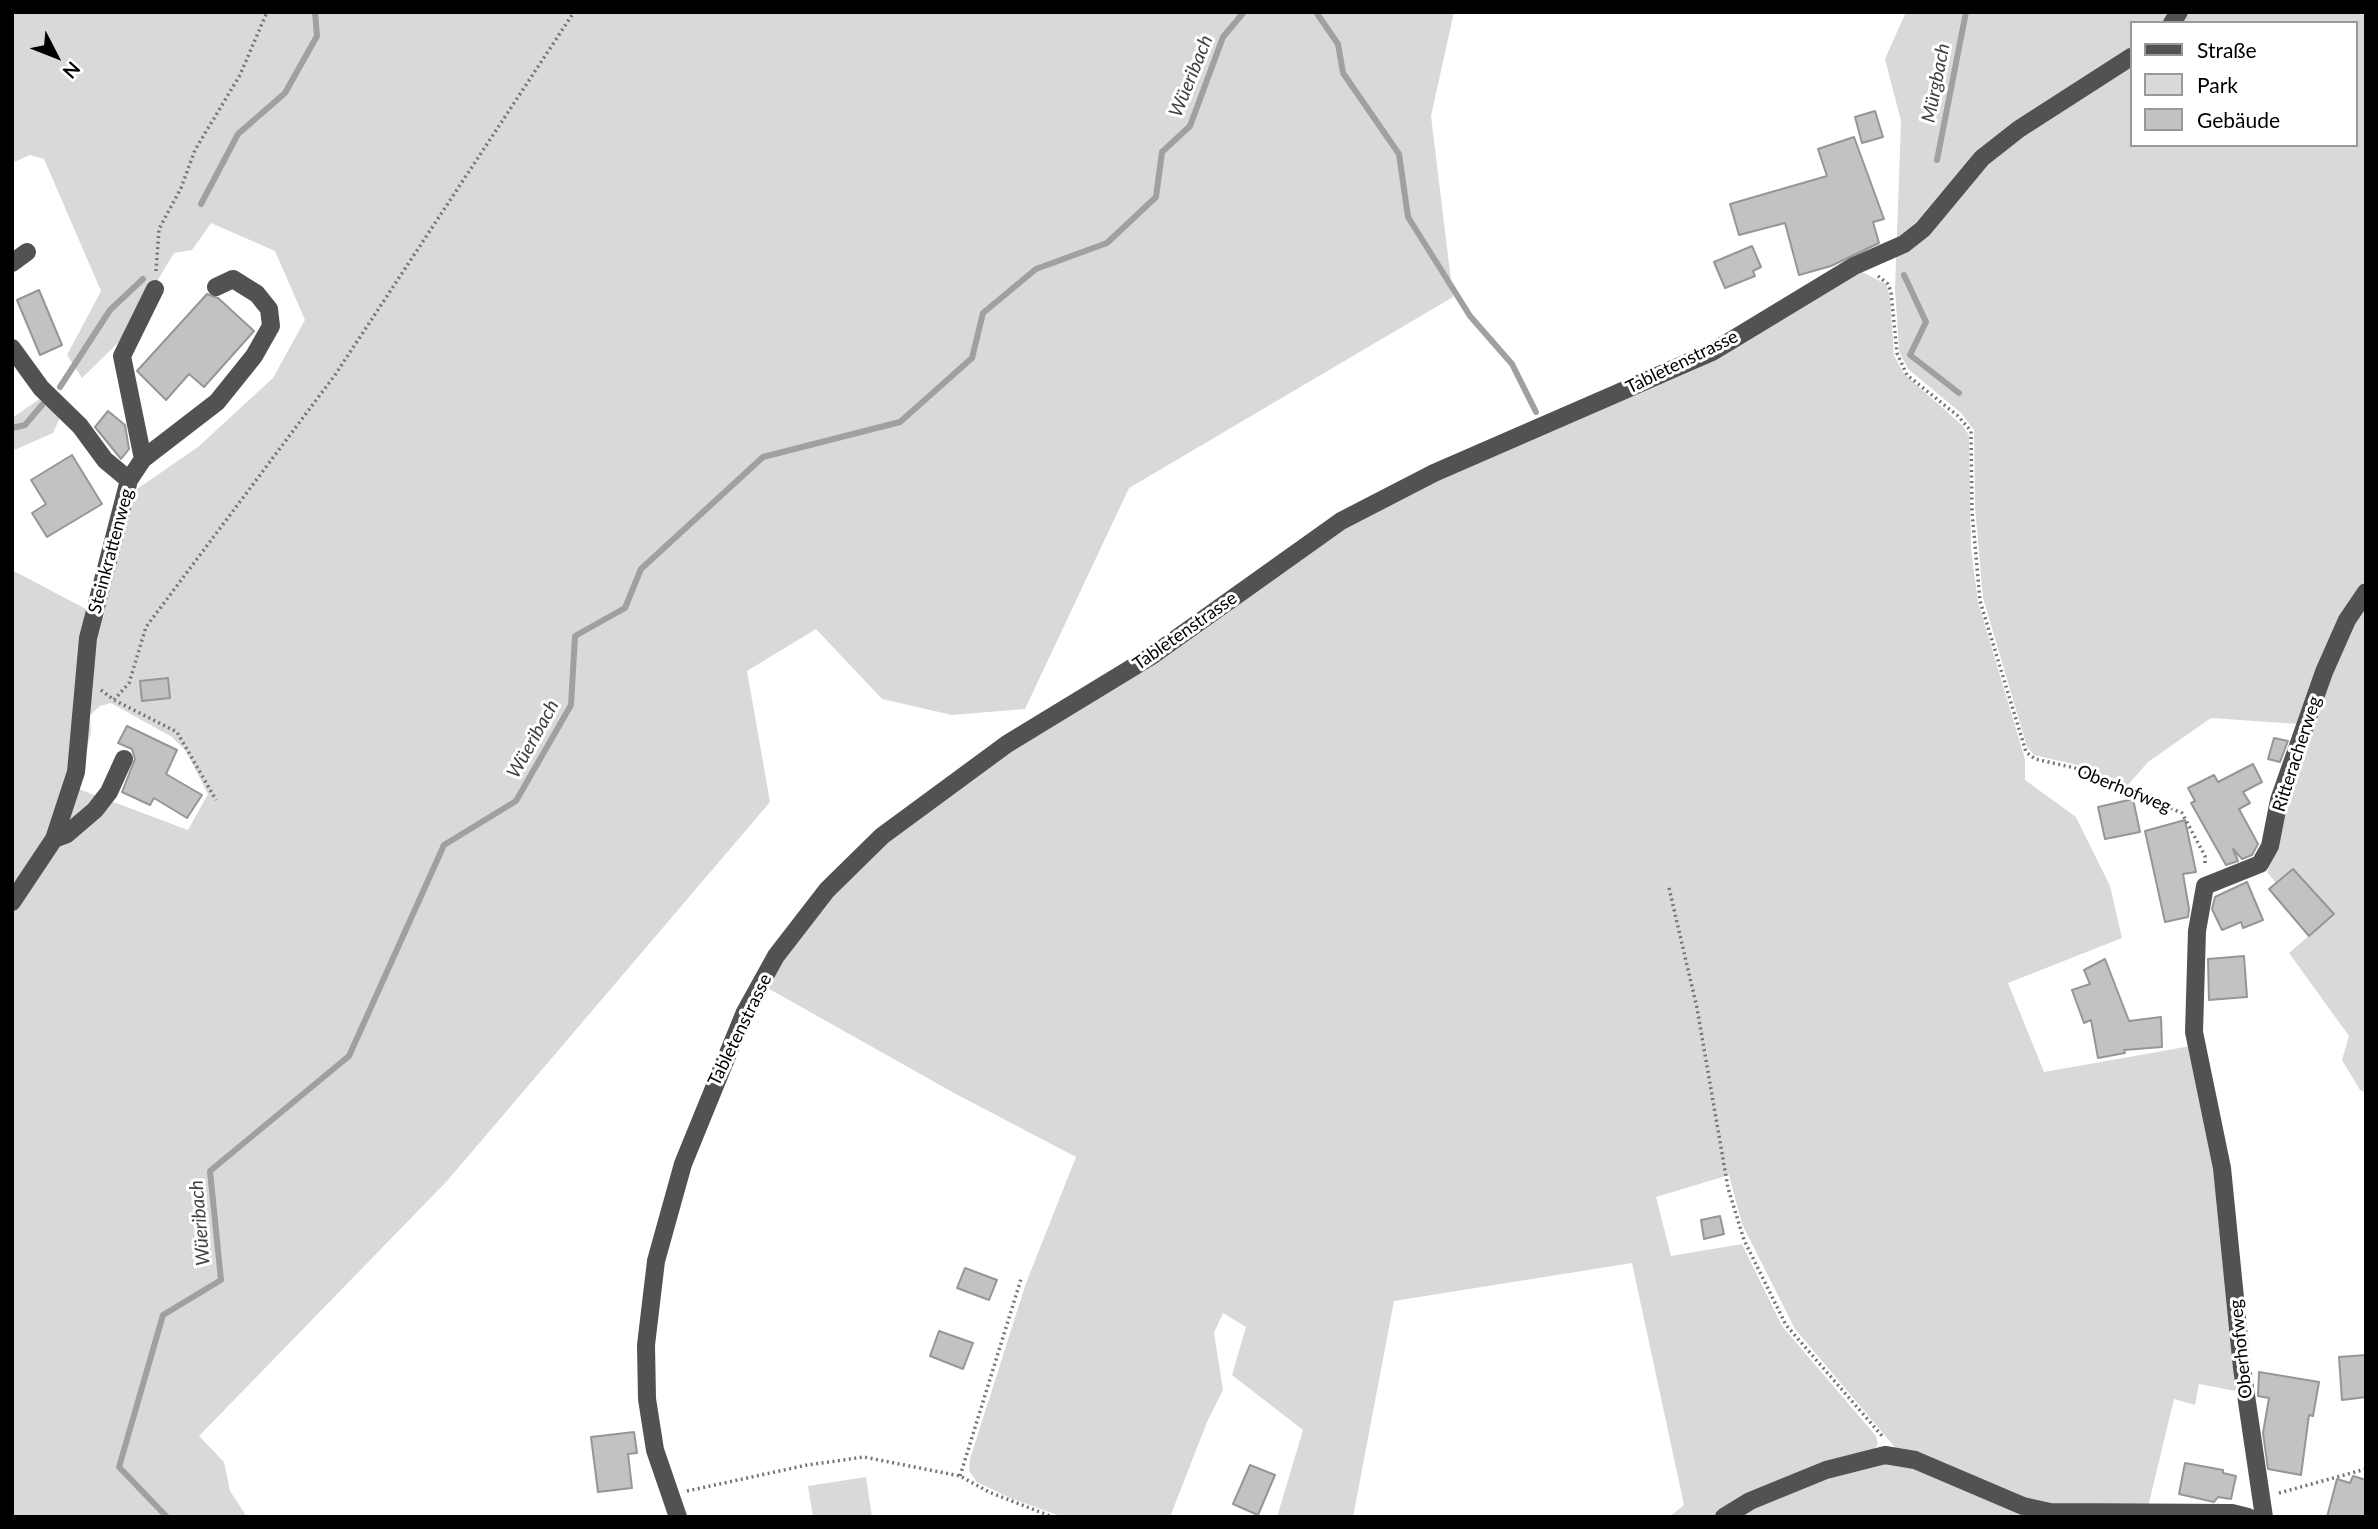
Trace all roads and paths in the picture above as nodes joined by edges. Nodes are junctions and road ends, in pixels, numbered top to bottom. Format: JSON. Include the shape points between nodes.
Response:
{"nodes":[{"id":1,"x":267,"y":12,"type":"edge"},
{"id":2,"x":574,"y":12,"type":"edge"},
{"id":3,"x":2130,"y":58,"type":"edge"},
{"id":4,"x":27,"y":253,"type":"dead end"},
{"id":5,"x":12,"y":263,"type":"edge"},
{"id":6,"x":1854,"y":266,"type":"junction"},
{"id":7,"x":216,"y":287,"type":"dead end"},
{"id":8,"x":155,"y":289,"type":"joint"},
{"id":9,"x":12,"y":348,"type":"edge"},
{"id":10,"x":143,"y":459,"type":"junction"},
{"id":11,"x":129,"y":480,"type":"junction"},
{"id":12,"x":2366,"y":592,"type":"edge"},
{"id":13,"x":86,"y":678,"type":"junction"},
{"id":14,"x":114,"y":700,"type":"junction"},
{"id":15,"x":124,"y":759,"type":"dead end"},
{"id":16,"x":216,"y":800,"type":"dead end"},
{"id":17,"x":54,"y":839,"type":"junction"},
{"id":18,"x":2205,"y":886,"type":"junction"},
{"id":19,"x":1670,"y":888,"type":"dead end"},
{"id":20,"x":12,"y":902,"type":"edge"},
{"id":21,"x":1021,"y":1279,"type":"dead end"},
{"id":22,"x":1885,"y":1455,"type":"junction"},
{"id":23,"x":2366,"y":1469,"type":"edge"},
{"id":24,"x":960,"y":1476,"type":"junction"},
{"id":25,"x":672,"y":1494,"type":"junction"},
{"id":26,"x":2260,"y":1499,"type":"junction"},
{"id":27,"x":678,"y":1517,"type":"edge"},
{"id":28,"x":1053,"y":1517,"type":"edge"},
{"id":29,"x":1724,"y":1517,"type":"edge"},
{"id":30,"x":2248,"y":1517,"type":"edge"},
{"id":31,"x":2264,"y":1517,"type":"edge"}],
"edges":[{"from":1,"to":8,"type":"path","via":[[240,75],[195,150],[159,229]]},
{"from":2,"to":14,"type":"path","via":[[335,375],[146,627],[129,683]]},
{"from":3,"to":6,"type":"street","name":"Tabletenstrasse","via":[[1982,159],[1923,229],[1904,244]]},
{"from":4,"to":5,"type":"street"},
{"from":6,"to":18,"type":"path","name":"Oberhofweg","via":[[1888,284],[1897,353],[1907,375],[1971,431],[1980,601],[2026,752],[2182,813],[2205,856]]},
{"from":6,"to":25,"type":"street","name":"Tabletenstrasse","via":[[1712,352],[1434,473],[1341,521],[1153,655],[1007,744],[883,836],[827,890],[776,956],[745,1012],[683,1164],[656,1261],[646,1345],[647,1399],[655,1450]]},
{"from":7,"to":10,"type":"street","name":"Steinkrattenweg","via":[[233,279],[257,294],[269,309],[271,326],[254,356],[217,402]]},
{"from":8,"to":10,"type":"street","via":[[122,356]]},
{"from":9,"to":11,"type":"street","via":[[41,388],[80,426],[105,460]]},
{"from":10,"to":11,"type":"street","name":"Steinkrattenweg"},
{"from":11,"to":13,"type":"street","name":"Steinkrattenweg","via":[[88,638]]},
{"from":12,"to":18,"type":"street","name":"Ritteracherweg","via":[[2347,620],[2325,673],[2279,800],[2270,846],[2260,864]]},
{"from":13,"to":14,"type":"path"},
{"from":13,"to":17,"type":"street","name":"Steinkrattenweg","via":[[76,772]]},
{"from":14,"to":16,"type":"path","via":[[177,732]]},
{"from":15,"to":17,"type":"street","via":[[95,810]]},
{"from":17,"to":20,"type":"street","name":"Steinkrattenweg"},
{"from":18,"to":26,"type":"street","name":"Oberhofweg","via":[[2197,931],[2194,1032],[2222,1168]]},
{"from":19,"to":22,"type":"path","via":[[1697,1008],[1728,1188],[1744,1240],[1786,1325],[1882,1435]]},
{"from":21,"to":24,"type":"path"},
{"from":22,"to":29,"type":"street","via":[[1826,1470],[1750,1501]]},
{"from":22,"to":30,"type":"street","via":[[1915,1460],[2023,1506],[2050,1512],[2232,1513]]},
{"from":23,"to":26,"type":"path"},
{"from":24,"to":25,"type":"path","via":[[864,1457]]},
{"from":24,"to":28,"type":"path"},
{"from":25,"to":27,"type":"street","name":"Tabletenstrasse"},
{"from":26,"to":31,"type":"street","name":"Oberhofweg"}]}
